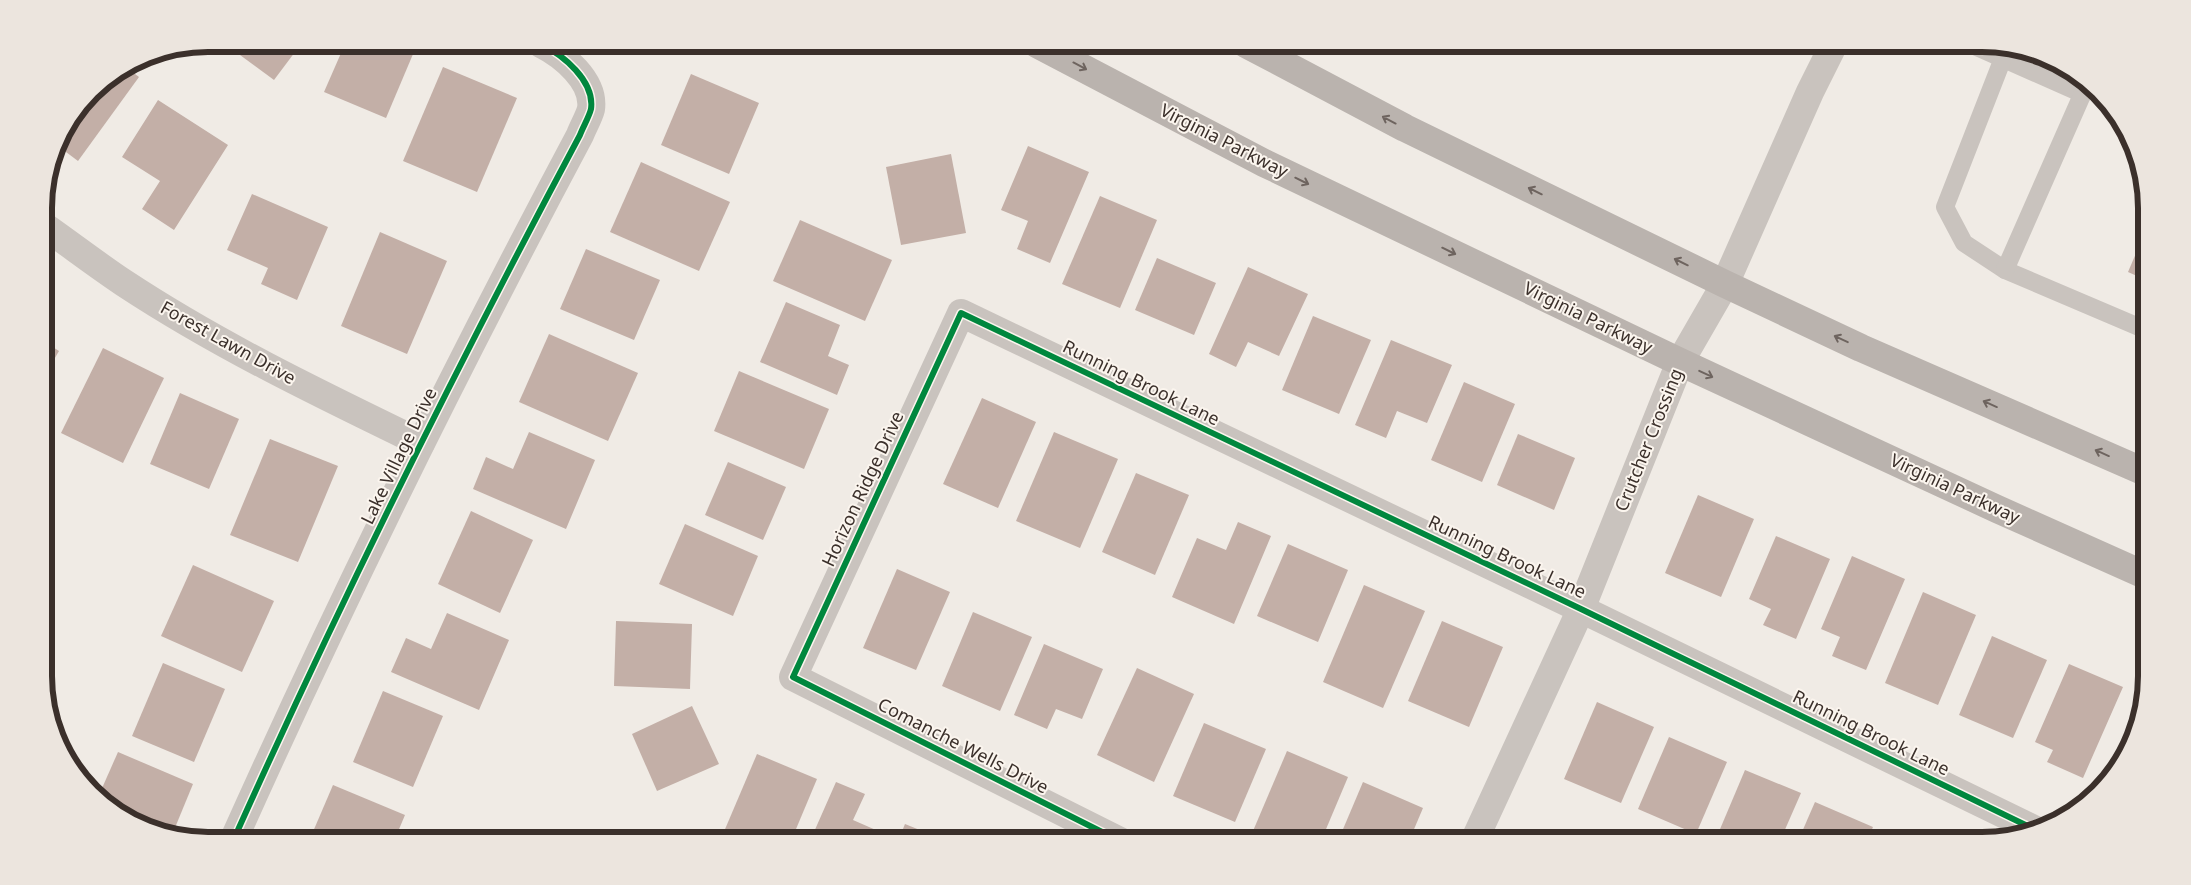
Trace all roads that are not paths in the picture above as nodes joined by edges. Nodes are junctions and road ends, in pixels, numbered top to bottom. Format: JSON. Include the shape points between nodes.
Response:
{"nodes":[{"id":1,"x":552,"y":52,"type":"edge"},
{"id":2,"x":1052,"y":52,"type":"edge"},
{"id":3,"x":1261,"y":52,"type":"edge"},
{"id":4,"x":1830,"y":52,"type":"edge"},
{"id":5,"x":2005,"y":54,"type":"edge"},
{"id":6,"x":2008,"y":55,"type":"edge"},
{"id":7,"x":2084,"y":90,"type":"edge"},
{"id":8,"x":53,"y":232,"type":"edge"},
{"id":9,"x":2005,"y":270,"type":"junction"},
{"id":10,"x":1725,"y":284,"type":"junction"},
{"id":11,"x":960,"y":313,"type":"joint"},
{"id":12,"x":2138,"y":327,"type":"edge"},
{"id":13,"x":1680,"y":362,"type":"junction"},
{"id":14,"x":421,"y":443,"type":"junction"},
{"id":15,"x":2138,"y":469,"type":"edge"},
{"id":16,"x":2138,"y":572,"type":"edge"},
{"id":17,"x":1581,"y":609,"type":"junction"},
{"id":18,"x":793,"y":677,"type":"joint"},
{"id":19,"x":2027,"y":826,"type":"edge"},
{"id":20,"x":1103,"y":832,"type":"edge"},
{"id":21,"x":1478,"y":832,"type":"edge"},
{"id":22,"x":237,"y":833,"type":"edge"}],
"edges":[{"from":1,"to":14,"type":"street","name":"Lake Village Drive","via":[[577,70],[588,87],[591,108]]},
{"from":2,"to":13,"type":"main road","name":"Virginia Parkway","one_way":true,"via":[[1264,163]]},
{"from":10,"to":3,"type":"main road","one_way":true,"via":[[1404,128]]},
{"from":4,"to":10,"type":"street","name":"Crutcher Crossing"},
{"from":5,"to":9,"type":"lane","via":[[1945,207],[1964,242]]},
{"from":6,"to":7,"type":"lane"},
{"from":7,"to":9,"type":"lane"},
{"from":8,"to":14,"type":"street","name":"Forest Lawn Drive","via":[[124,284],[208,334],[313,391]]},
{"from":9,"to":12,"type":"lane"},
{"from":10,"to":13,"type":"street","name":"Crutcher Crossing"},
{"from":15,"to":10,"type":"main road","one_way":true,"via":[[1870,352]]},
{"from":11,"to":17,"type":"street","name":"Running Brook Lane"},
{"from":11,"to":18,"type":"street","name":"Horizon Ridge Drive"},
{"from":13,"to":16,"type":"main road","name":"Virginia Parkway","one_way":true},
{"from":13,"to":17,"type":"street","name":"Crutcher Crossing"},
{"from":14,"to":22,"type":"street","name":"Lake Village Drive"},
{"from":17,"to":19,"type":"street","name":"Running Brook Lane"},
{"from":17,"to":21,"type":"street","name":"Crutcher Crossing"},
{"from":18,"to":20,"type":"street","name":"Comanche Wells Drive"}]}
